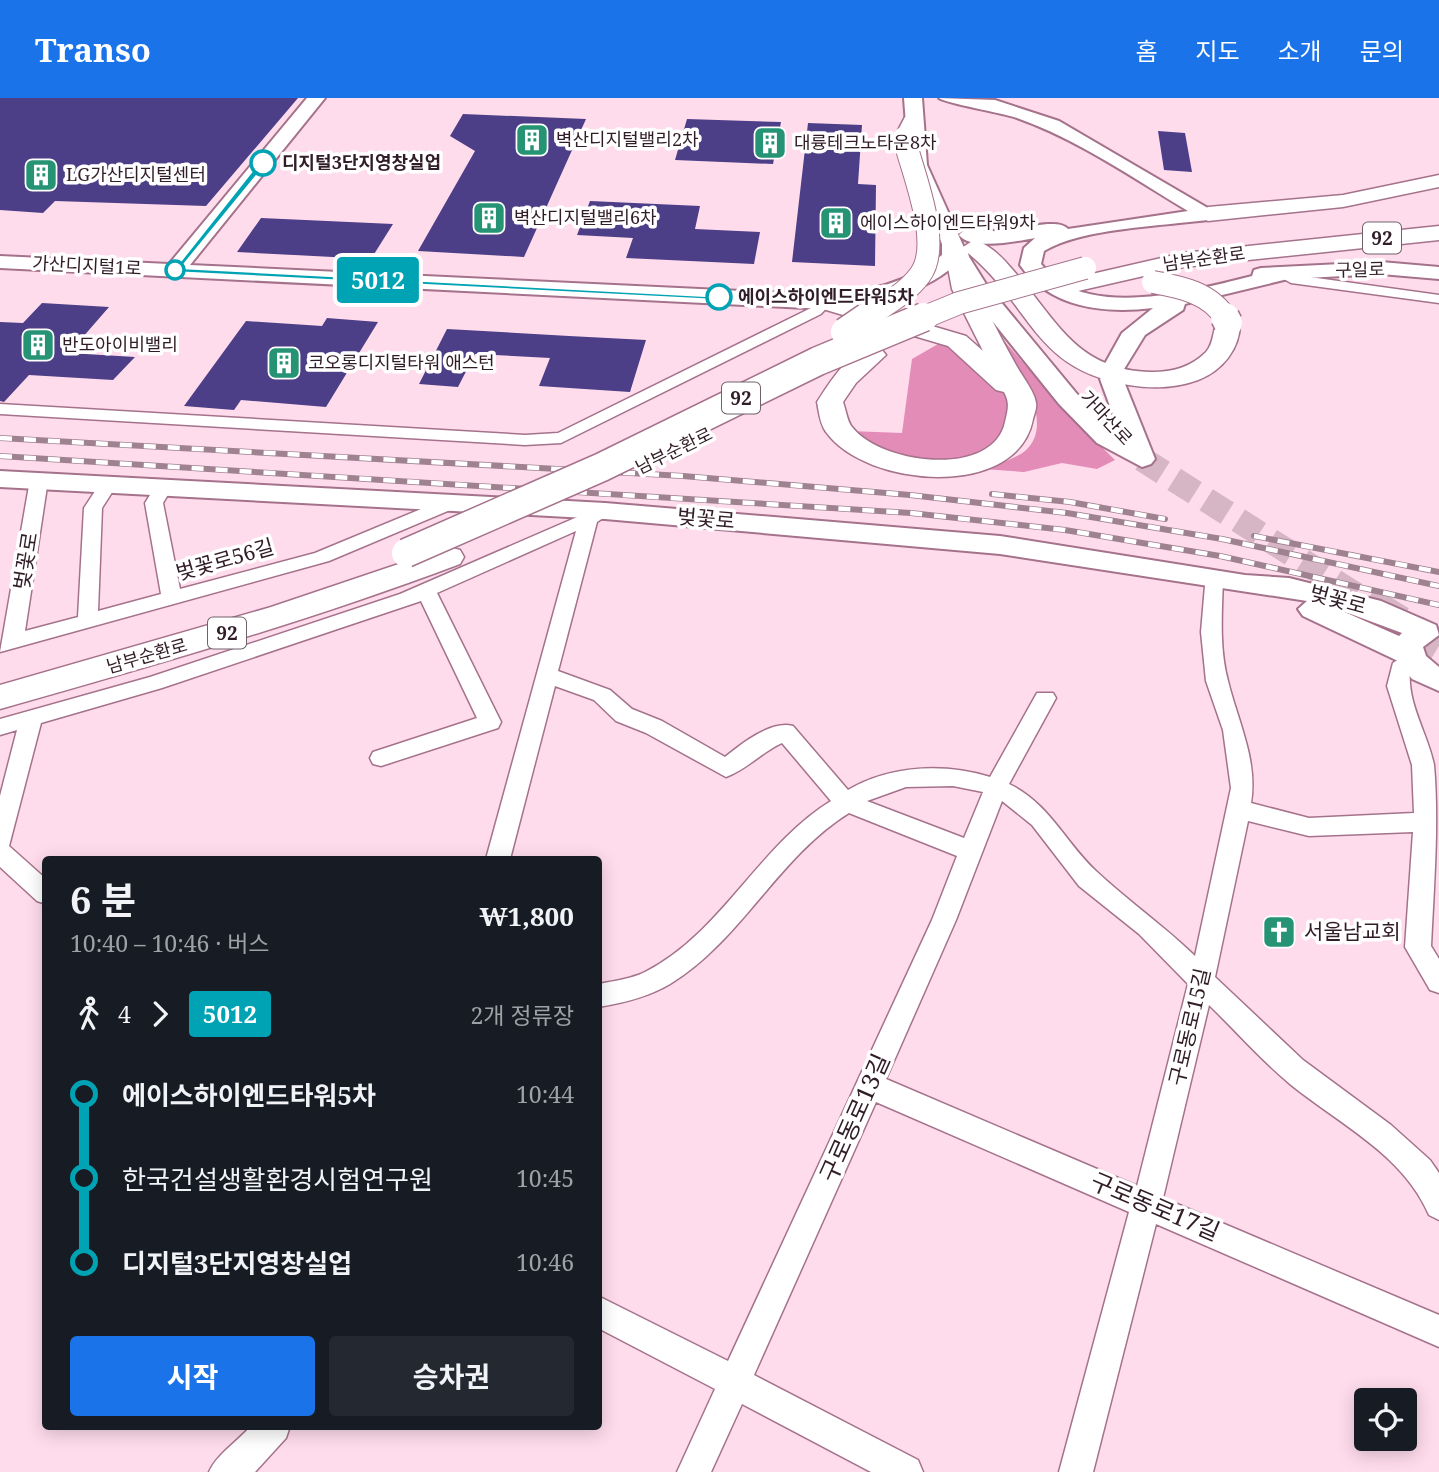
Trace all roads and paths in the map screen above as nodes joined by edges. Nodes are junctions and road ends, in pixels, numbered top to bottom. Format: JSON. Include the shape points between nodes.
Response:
{"nodes":[{"id":1,"x":316,"y":98,"type":"edge"},
{"id":2,"x":913,"y":98,"type":"edge"},
{"id":3,"x":930,"y":98,"type":"edge"},
{"id":4,"x":948,"y":98,"type":"edge"},
{"id":5,"x":908,"y":130,"type":"junction"},
{"id":6,"x":938,"y":150,"type":"dead end"},
{"id":7,"x":1439,"y":181,"type":"edge"},
{"id":8,"x":950,"y":186,"type":"dead end"},
{"id":9,"x":1208,"y":214,"type":"junction"},
{"id":10,"x":1439,"y":223,"type":"edge"},
{"id":11,"x":1092,"y":229,"type":"junction"},
{"id":12,"x":1439,"y":233,"type":"edge"},
{"id":13,"x":1439,"y":241,"type":"edge"},
{"id":14,"x":1325,"y":243,"type":"junction"},
{"id":15,"x":963,"y":245,"type":"junction"},
{"id":16,"x":0,"y":262,"type":"edge"},
{"id":17,"x":175,"y":270,"type":"junction"},
{"id":18,"x":1439,"y":273,"type":"edge"},
{"id":19,"x":1282,"y":274,"type":"junction"},
{"id":20,"x":1097,"y":283,"type":"junction"},
{"id":21,"x":1189,"y":297,"type":"junction"},
{"id":22,"x":1439,"y":299,"type":"edge"},
{"id":23,"x":825,"y":302,"type":"junction"},
{"id":24,"x":873,"y":355,"type":"junction"},
{"id":25,"x":772,"y":382,"type":"junction"},
{"id":26,"x":1023,"y":403,"type":"junction"},
{"id":27,"x":0,"y":409,"type":"edge"},
{"id":28,"x":0,"y":479,"type":"edge"},
{"id":29,"x":39,"y":480,"type":"junction"},
{"id":30,"x":109,"y":483,"type":"junction"},
{"id":31,"x":164,"y":486,"type":"junction"},
{"id":32,"x":456,"y":501,"type":"junction"},
{"id":33,"x":597,"y":515,"type":"junction"},
{"id":34,"x":449,"y":557,"type":"joint"},
{"id":35,"x":1213,"y":578,"type":"junction"},
{"id":36,"x":426,"y":591,"type":"junction"},
{"id":37,"x":172,"y":599,"type":"junction"},
{"id":38,"x":88,"y":621,"type":"junction"},
{"id":39,"x":6,"y":644,"type":"edge"},
{"id":40,"x":1421,"y":644,"type":"edge"},
{"id":41,"x":547,"y":675,"type":"junction"},
{"id":42,"x":0,"y":678,"type":"edge"},
{"id":43,"x":1439,"y":680,"type":"edge"},
{"id":44,"x":0,"y":697,"type":"edge"},
{"id":45,"x":1045,"y":698,"type":"dead end"},
{"id":46,"x":31,"y":718,"type":"junction"},
{"id":47,"x":0,"y":727,"type":"edge"},
{"id":48,"x":381,"y":758,"type":"dead end"},
{"id":49,"x":996,"y":787,"type":"junction"},
{"id":50,"x":845,"y":802,"type":"junction"},
{"id":51,"x":1238,"y":809,"type":"junction"},
{"id":52,"x":1432,"y":822,"type":"edge"},
{"id":53,"x":0,"y":841,"type":"edge"},
{"id":54,"x":971,"y":851,"type":"junction"},
{"id":55,"x":0,"y":852,"type":"edge"},
{"id":56,"x":1423,"y":853,"type":"junction"},
{"id":57,"x":499,"y":856,"type":"edge"},
{"id":58,"x":1439,"y":875,"type":"edge"},
{"id":59,"x":42,"y":890,"type":"edge"},
{"id":60,"x":1200,"y":981,"type":"junction"},
{"id":61,"x":1439,"y":982,"type":"edge"},
{"id":62,"x":602,"y":995,"type":"edge"},
{"id":63,"x":870,"y":1086,"type":"junction"},
{"id":64,"x":1147,"y":1203,"type":"junction"},
{"id":65,"x":1439,"y":1205,"type":"edge"},
{"id":66,"x":602,"y":1313,"type":"edge"},
{"id":67,"x":1439,"y":1331,"type":"edge"},
{"id":68,"x":734,"y":1384,"type":"junction"},
{"id":69,"x":270,"y":1430,"type":"edge"},
{"id":70,"x":226,"y":1472,"type":"edge"},
{"id":71,"x":694,"y":1472,"type":"edge"},
{"id":72,"x":906,"y":1472,"type":"edge"},
{"id":73,"x":1076,"y":1472,"type":"edge"}],
"edges":[{"from":1,"to":17,"type":"main road"},
{"from":2,"to":5,"type":"main road","name":"가마산로"},
{"from":3,"to":6,"type":"main road"},
{"from":4,"to":9,"type":"main road","via":[[995,105],[1054,125]]},
{"from":5,"to":15,"type":"main road","name":"가마산로","via":[[918,165]]},
{"from":5,"to":25,"type":"main road","bridge":true,"via":[[929,235],[930,255],[921,274],[907,290]]},
{"from":7,"to":9,"type":"main road","via":[[1343,201]]},
{"from":8,"to":15,"type":"main road","name":"가마산로"},
{"from":9,"to":11,"type":"main road"},
{"from":10,"to":20,"type":"main road","name":"남부순환로","number":"92","via":[[1171,251]]},
{"from":11,"to":15,"type":"main road","via":[[1054,229]]},
{"from":11,"to":20,"type":"main road","via":[[1040,243],[1030,265],[1056,288],[1079,298]]},
{"from":12,"to":14,"type":"main road","name":"남부순환로","number":"92"},
{"from":13,"to":14,"type":"main road","via":[[1382,246]]},
{"from":14,"to":20,"type":"main road","name":"남부순환로","number":"92","via":[[1183,260]]},
{"from":15,"to":20,"type":"main road","bridge":true,"via":[[992,259],[1066,354],[1101,372],[1155,380],[1191,373],[1209,363],[1222,348],[1228,323],[1206,297],[1153,282]]},
{"from":15,"to":21,"type":"main road","name":"가마산로","via":[[998,316],[1068,400],[1106,438],[1142,459],[1133,429],[1117,401],[1113,374],[1130,335]]},
{"from":15,"to":23,"type":"main road","name":"가산디지털1로","via":[[929,278],[850,300]]},
{"from":15,"to":26,"type":"main road","via":[[964,289]]},
{"from":16,"to":17,"type":"main road","name":"가산디지털1로"},
{"from":17,"to":23,"type":"main road","name":"가산디지털1로"},
{"from":18,"to":19,"type":"main road","name":"구일로","via":[[1381,268]]},
{"from":19,"to":20,"type":"main road"},
{"from":19,"to":21,"type":"main road"},
{"from":19,"to":22,"type":"street","via":[[1291,279]]},
{"from":20,"to":21,"type":"main road","via":[[1143,304]]},
{"from":20,"to":24,"type":"main road","name":"남부순환로","number":"92","via":[[1065,286],[953,321]]},
{"from":20,"to":25,"type":"main road","name":"남부순환로","number":"92","bridge":true,"via":[[959,303]]},
{"from":23,"to":26,"type":"main road","via":[[957,341]]},
{"from":23,"to":27,"type":"street","via":[[816,311],[561,438]]},
{"from":24,"to":26,"type":"main road","via":[[846,378],[830,402],[833,424],[843,438],[864,452],[891,461],[925,469],[982,462],[1006,447],[1020,430]]},
{"from":24,"to":34,"type":"main road","name":"남부순환로","number":"92"},
{"from":25,"to":42,"type":"main road","name":"남부순환로","number":"92","bridge":true,"via":[[602,467],[407,553],[308,590]]},
{"from":28,"to":29,"type":"main road","name":"벚꽃로"},
{"from":29,"to":30,"type":"main road","name":"벚꽃로"},
{"from":29,"to":39,"type":"street","name":"벚꽃로"},
{"from":30,"to":31,"type":"main road","name":"벚꽃로"},
{"from":30,"to":38,"type":"street","via":[[93,508]]},
{"from":31,"to":32,"type":"main road","name":"벚꽃로"},
{"from":31,"to":37,"type":"street","via":[[154,503]]},
{"from":32,"to":33,"type":"main road","name":"벚꽃로"},
{"from":32,"to":37,"type":"street","name":"벚꽃로56길","via":[[322,557]]},
{"from":33,"to":35,"type":"main road","name":"벚꽃로","via":[[1000,545]]},
{"from":33,"to":36,"type":"street"},
{"from":33,"to":41,"type":"street"},
{"from":34,"to":44,"type":"main road","name":"남부순환로","number":"92","via":[[263,623]]},
{"from":35,"to":40,"type":"main road","name":"벚꽃로","via":[[1245,584]]},
{"from":35,"to":51,"type":"street","name":"구로동로15길","via":[[1211,632],[1217,681],[1234,730],[1242,788]]},
{"from":36,"to":46,"type":"street","via":[[155,683]]},
{"from":36,"to":48,"type":"street","via":[[491,722]]},
{"from":37,"to":38,"type":"street","name":"벚꽃로56길"},
{"from":38,"to":39,"type":"street","name":"벚꽃로56길"},
{"from":40,"to":43,"type":"main road","name":"벚꽃로","via":[[1421,670]]},
{"from":40,"to":52,"type":"street","via":[[1400,668],[1398,686],[1423,765]]},
{"from":41,"to":50,"type":"street","via":[[602,695],[624,715],[726,768],[754,746],[785,732]]},
{"from":41,"to":57,"type":"street"},
{"from":45,"to":49,"type":"street","name":"구로동로13길"},
{"from":46,"to":47,"type":"street"},
{"from":46,"to":53,"type":"street"},
{"from":49,"to":50,"type":"street","via":[[932,775],[897,778]]},
{"from":49,"to":54,"type":"street","name":"구로동로13길"},
{"from":49,"to":60,"type":"street","via":[[1024,803],[1080,871],[1175,952]]},
{"from":50,"to":54,"type":"street"},
{"from":50,"to":62,"type":"street","via":[[798,841],[713,935],[669,971],[638,988]]},
{"from":51,"to":52,"type":"street","via":[[1309,827]]},
{"from":51,"to":60,"type":"street","name":"구로동로15길"},
{"from":52,"to":56,"type":"street"},
{"from":54,"to":63,"type":"street","name":"구로동로13길"},
{"from":55,"to":59,"type":"street"},
{"from":56,"to":58,"type":"street"},
{"from":56,"to":61,"type":"street","via":[[1418,947]]},
{"from":60,"to":64,"type":"street","name":"구로동로15길"},
{"from":60,"to":65,"type":"street","via":[[1299,1074],[1400,1150],[1436,1189]]},
{"from":63,"to":64,"type":"street","name":"구로동로17길"},
{"from":63,"to":68,"type":"street","name":"구로동로13길"},
{"from":64,"to":67,"type":"street","name":"구로동로17길"},
{"from":64,"to":73,"type":"street","name":"구로동로15길"},
{"from":66,"to":68,"type":"street"},
{"from":68,"to":71,"type":"street","name":"구로동로13길"},
{"from":68,"to":72,"type":"street"},
{"from":69,"to":70,"type":"street"}]}
